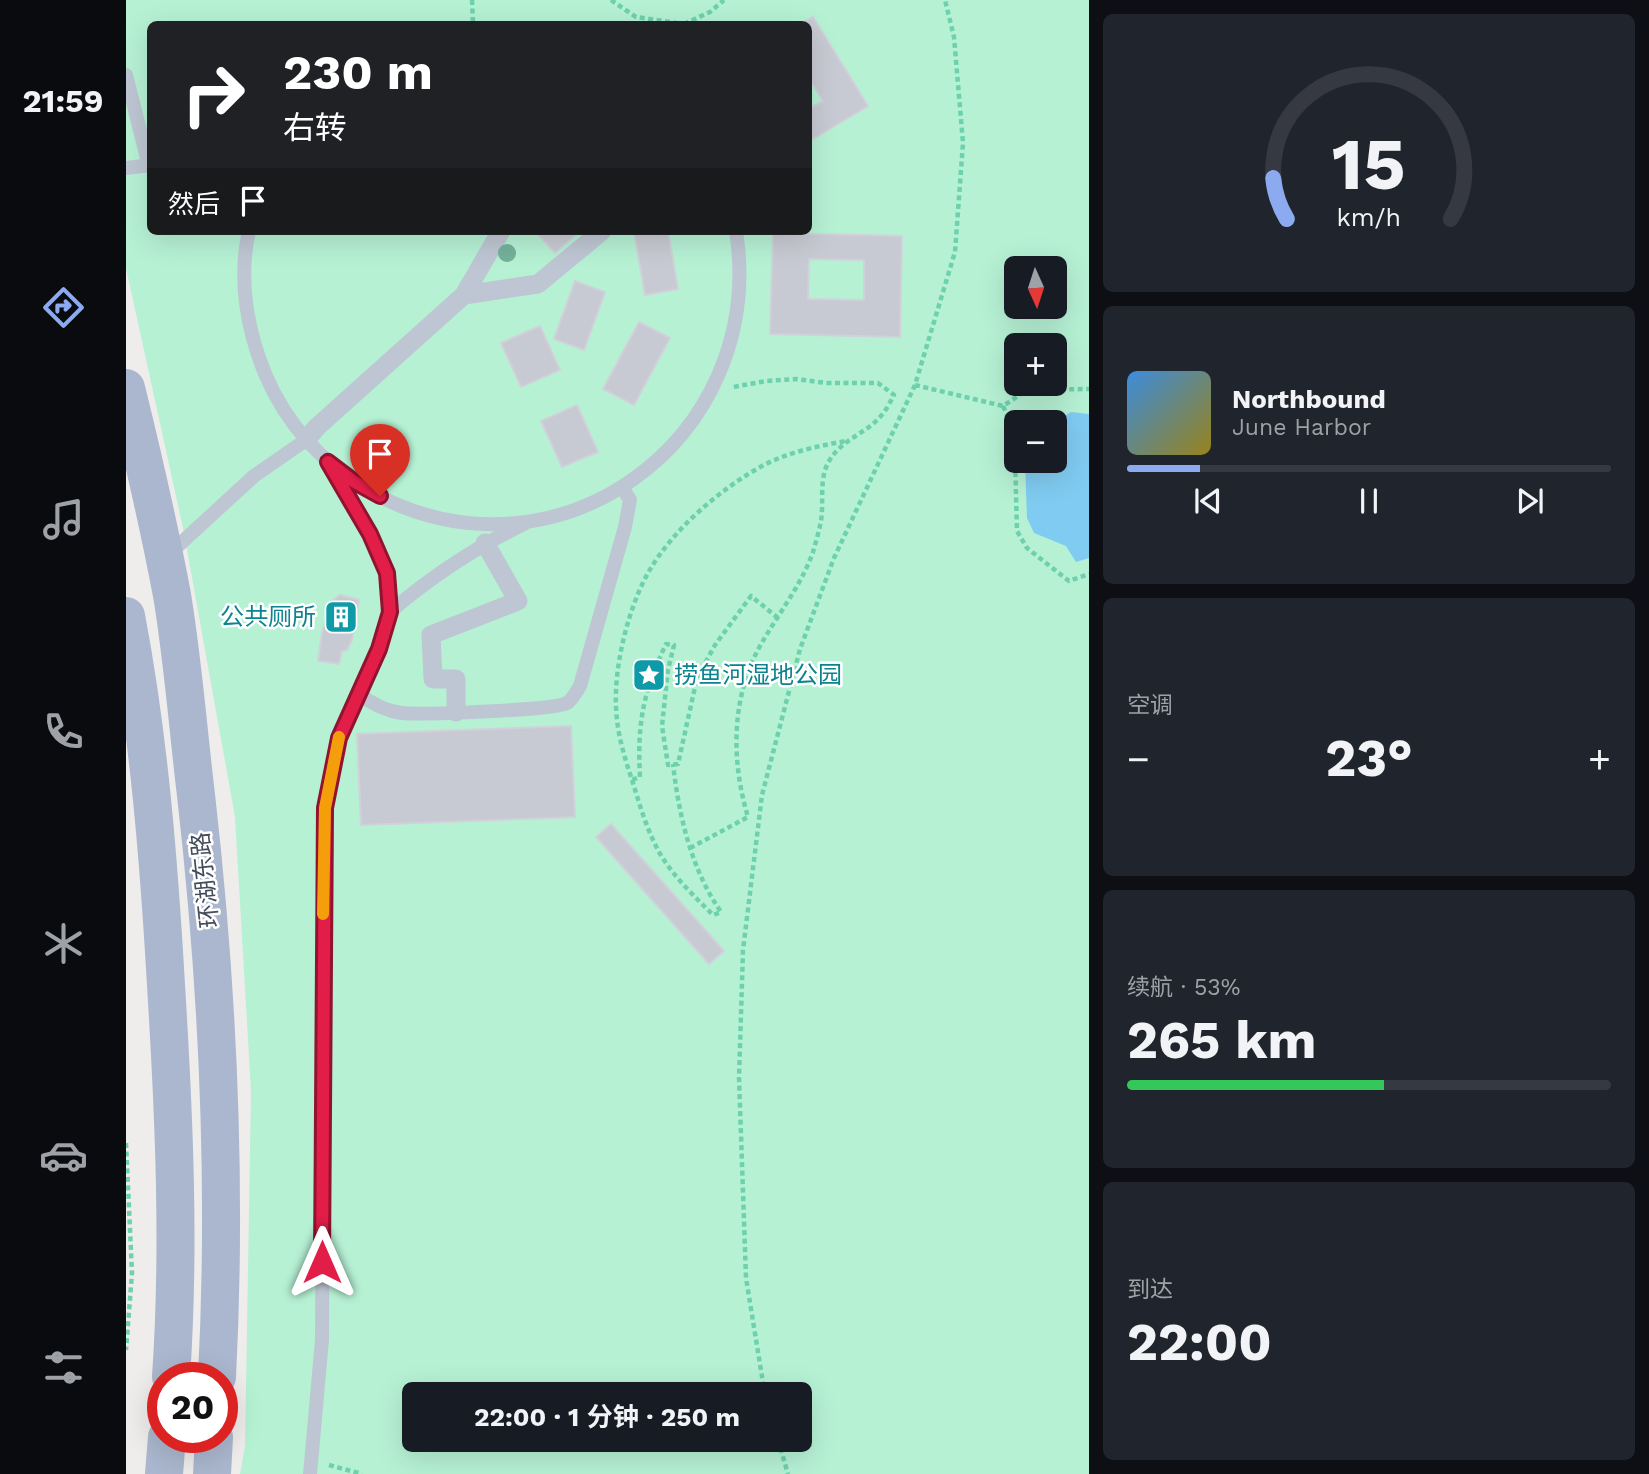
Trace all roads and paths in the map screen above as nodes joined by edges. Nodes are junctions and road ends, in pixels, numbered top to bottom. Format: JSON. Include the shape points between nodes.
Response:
{"nodes":[{"id":1,"x":472,"y":0,"type":"edge"},
{"id":2,"x":611,"y":0,"type":"edge"},
{"id":3,"x":724,"y":0,"type":"edge"},
{"id":4,"x":946,"y":1,"type":"edge"},
{"id":5,"x":473,"y":21,"type":"edge"},
{"id":6,"x":663,"y":21,"type":"edge"},
{"id":7,"x":690,"y":21,"type":"edge"},
{"id":8,"x":126,"y":75,"type":"edge"},
{"id":9,"x":147,"y":155,"type":"edge"},
{"id":10,"x":147,"y":166,"type":"edge"},
{"id":11,"x":126,"y":169,"type":"edge"},
{"id":12,"x":249,"y":235,"type":"edge"},
{"id":13,"x":499,"y":235,"type":"edge"},
{"id":14,"x":597,"y":235,"type":"edge"},
{"id":15,"x":736,"y":235,"type":"edge"},
{"id":16,"x":464,"y":295,"type":"junction"},
{"id":17,"x":715,"y":385,"type":"junction"},
{"id":18,"x":915,"y":386,"type":"junction"},
{"id":19,"x":126,"y":388,"type":"edge"},
{"id":20,"x":1089,"y":389,"type":"edge"},
{"id":21,"x":1003,"y":406,"type":"junction"},
{"id":22,"x":306,"y":440,"type":"junction"},
{"id":23,"x":846,"y":440,"type":"junction"},
{"id":24,"x":328,"y":462,"type":"junction"},
{"id":25,"x":622,"y":487,"type":"junction"},
{"id":26,"x":531,"y":520,"type":"junction"},
{"id":27,"x":485,"y":543,"type":"junction"},
{"id":28,"x":164,"y":559,"type":"junction"},
{"id":29,"x":1089,"y":574,"type":"edge"},
{"id":30,"x":390,"y":612,"type":"junction"},
{"id":31,"x":126,"y":616,"type":"edge"},
{"id":32,"x":778,"y":618,"type":"junction"},
{"id":33,"x":359,"y":694,"type":"junction"},
{"id":34,"x":456,"y":712,"type":"junction"},
{"id":35,"x":673,"y":764,"type":"junction"},
{"id":36,"x":632,"y":780,"type":"junction"},
{"id":37,"x":690,"y":848,"type":"junction"},
{"id":38,"x":126,"y":1143,"type":"edge"},
{"id":39,"x":126,"y":1350,"type":"edge"},
{"id":40,"x":172,"y":1362,"type":"edge"},
{"id":41,"x":218,"y":1362,"type":"edge"},
{"id":42,"x":763,"y":1382,"type":"edge"},
{"id":43,"x":782,"y":1452,"type":"edge"},
{"id":44,"x":166,"y":1453,"type":"edge"},
{"id":45,"x":213,"y":1453,"type":"edge"},
{"id":46,"x":311,"y":1467,"type":"edge"},
{"id":47,"x":164,"y":1474,"type":"edge"},
{"id":48,"x":212,"y":1474,"type":"edge"},
{"id":49,"x":362,"y":1474,"type":"edge"},
{"id":50,"x":788,"y":1474,"type":"edge"}],
"edges":[{"from":1,"to":5,"type":"path"},
{"from":2,"to":6,"type":"path","via":[[636,17]]},
{"from":3,"to":7,"type":"path"},
{"from":4,"to":18,"type":"path","via":[[954,37],[963,143],[955,252]]},
{"from":8,"to":9,"type":"lane"},
{"from":10,"to":11,"type":"lane"},
{"from":12,"to":22,"type":"lane","via":[[245,269],[250,330],[271,388]]},
{"from":13,"to":16,"type":"street"},
{"from":14,"to":16,"type":"street","via":[[538,284]]},
{"from":15,"to":17,"type":"lane","via":[[741,285],[737,316]]},
{"from":16,"to":22,"type":"street"},
{"from":17,"to":23,"type":"path","via":[[736,387],[796,379],[878,383],[894,395],[880,417]]},
{"from":17,"to":25,"type":"lane","via":[[668,451]]},
{"from":18,"to":21,"type":"path"},
{"from":18,"to":42,"type":"path","via":[[829,571],[800,649],[762,795],[743,950],[738,1078],[746,1278]]},
{"from":19,"to":28,"type":"main road","name":"环湖东路"},
{"from":20,"to":21,"type":"path","via":[[1027,390]]},
{"from":21,"to":29,"type":"path","via":[[1011,424],[1015,457],[1017,531],[1027,548],[1069,581]]},
{"from":22,"to":24,"type":"lane"},
{"from":22,"to":28,"type":"lane","via":[[254,476]]},
{"from":23,"to":32,"type":"path","via":[[828,462],[823,477],[821,521],[813,552]]},
{"from":23,"to":36,"type":"path","via":[[765,464],[731,485],[696,514],[648,573],[623,643],[617,676],[621,744]]},
{"from":24,"to":26,"type":"lane","via":[[353,481],[408,509],[469,522]]},
{"from":24,"to":30,"type":"lane","via":[[387,573]]},
{"from":25,"to":26,"type":"lane","via":[[562,514]]},
{"from":25,"to":34,"type":"lane","via":[[630,500],[625,527],[573,698],[546,709]]},
{"from":26,"to":27,"type":"lane"},
{"from":27,"to":30,"type":"lane"},
{"from":27,"to":34,"type":"street","via":[[518,601],[431,635],[433,679],[456,679]]},
{"from":28,"to":41,"type":"main road","name":"环湖东路","via":[[209,918],[220,1120]]},
{"from":30,"to":33,"type":"lane"},
{"from":31,"to":40,"type":"main road","name":"环湖东路","via":[[162,904],[173,1092]]},
{"from":32,"to":35,"type":"path","via":[[751,596],[715,645],[697,678],[678,764]]},
{"from":32,"to":37,"type":"path","via":[[746,675],[738,719],[735,762],[748,817]]},
{"from":33,"to":34,"type":"lane","via":[[376,706],[400,713]]},
{"from":33,"to":46,"type":"lane","via":[[339,738],[325,808],[321,1340]]},
{"from":35,"to":36,"type":"path","via":[[668,765],[662,726],[674,645],[666,644],[640,718],[640,776]]},
{"from":35,"to":37,"type":"path"},
{"from":36,"to":37,"type":"path","via":[[645,820],[677,878],[713,915],[721,912]]},
{"from":38,"to":39,"type":"path","via":[[132,1273]]},
{"from":43,"to":50,"type":"path"},
{"from":44,"to":47,"type":"main road"},
{"from":45,"to":48,"type":"main road"},
{"from":46,"to":49,"type":"path"}]}
